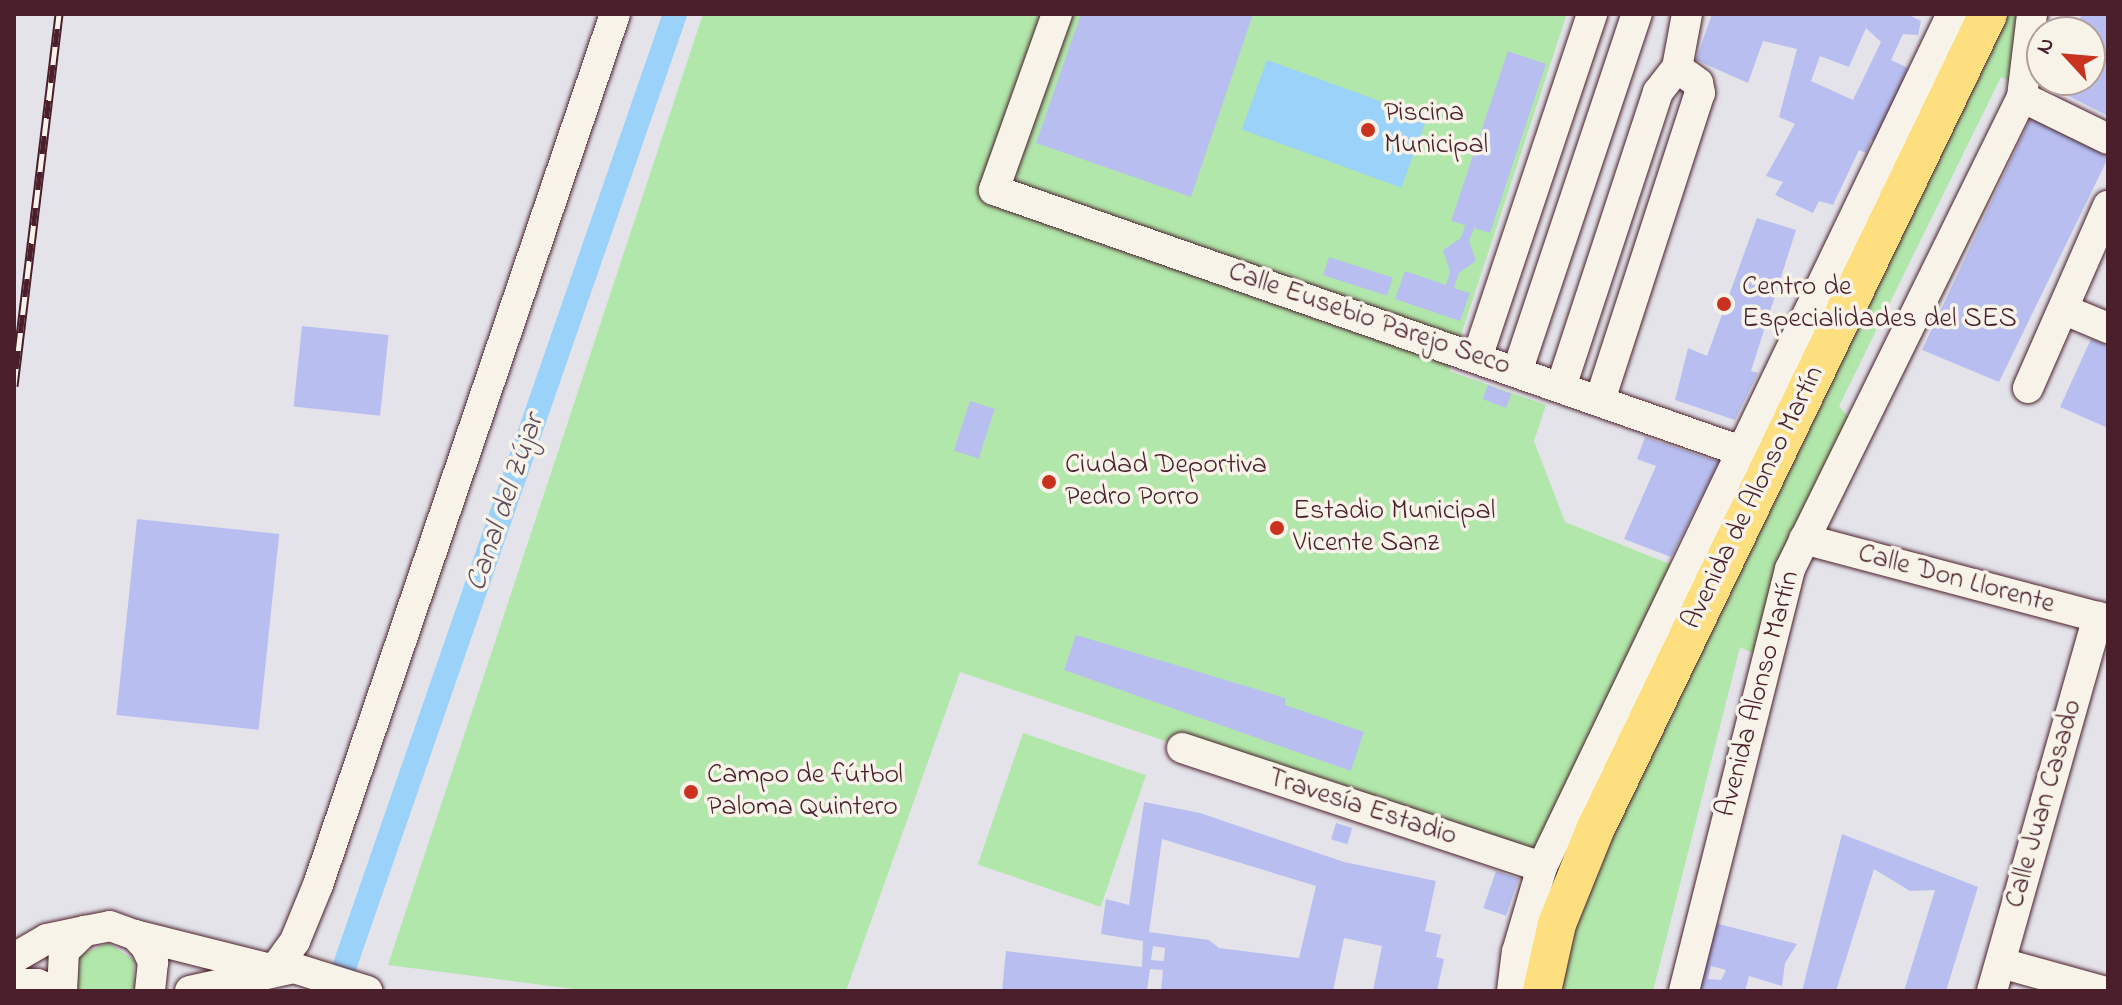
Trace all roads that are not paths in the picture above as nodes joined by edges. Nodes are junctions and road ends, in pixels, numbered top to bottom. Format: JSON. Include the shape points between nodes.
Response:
{"nodes":[{"id":1,"x":615,"y":14,"type":"edge"},
{"id":2,"x":1057,"y":14,"type":"edge"},
{"id":3,"x":1592,"y":14,"type":"edge"},
{"id":4,"x":1637,"y":14,"type":"edge"},
{"id":5,"x":1687,"y":14,"type":"edge"},
{"id":6,"x":1952,"y":14,"type":"edge"},
{"id":7,"x":1985,"y":14,"type":"edge"},
{"id":8,"x":2032,"y":14,"type":"edge"},
{"id":9,"x":1677,"y":68,"type":"junction"},
{"id":10,"x":2022,"y":97,"type":"junction"},
{"id":11,"x":2108,"y":139,"type":"edge"},
{"id":12,"x":2108,"y":206,"type":"edge"},
{"id":13,"x":2065,"y":310,"type":"junction"},
{"id":14,"x":2108,"y":328,"type":"edge"},
{"id":15,"x":1477,"y":358,"type":"junction"},
{"id":16,"x":1517,"y":372,"type":"junction"},
{"id":17,"x":1561,"y":387,"type":"junction"},
{"id":18,"x":2028,"y":388,"type":"dead end"},
{"id":19,"x":1600,"y":400,"type":"junction"},
{"id":20,"x":1757,"y":456,"type":"junction"},
{"id":21,"x":1804,"y":539,"type":"junction"},
{"id":22,"x":2103,"y":618,"type":"edge"},
{"id":23,"x":1182,"y":748,"type":"dead end"},
{"id":24,"x":1542,"y":867,"type":"junction"},
{"id":25,"x":313,"y":898,"type":"junction"},
{"id":26,"x":85,"y":931,"type":"junction"},
{"id":27,"x":135,"y":935,"type":"junction"},
{"id":28,"x":295,"y":941,"type":"junction"},
{"id":29,"x":14,"y":958,"type":"edge"},
{"id":30,"x":244,"y":958,"type":"junction"},
{"id":31,"x":274,"y":970,"type":"junction"},
{"id":32,"x":316,"y":976,"type":"junction"},
{"id":33,"x":1996,"y":977,"type":"edge"},
{"id":34,"x":14,"y":984,"type":"edge"},
{"id":35,"x":365,"y":990,"type":"edge"},
{"id":36,"x":55,"y":991,"type":"edge"},
{"id":37,"x":62,"y":991,"type":"edge"},
{"id":38,"x":150,"y":991,"type":"edge"},
{"id":39,"x":190,"y":991,"type":"edge"},
{"id":40,"x":1512,"y":991,"type":"edge"},
{"id":41,"x":1542,"y":991,"type":"edge"},
{"id":42,"x":1684,"y":991,"type":"edge"},
{"id":43,"x":2102,"y":991,"type":"edge"}],
"edges":[{"from":1,"to":25,"type":"street"},
{"from":2,"to":15,"type":"street","name":"Calle Eusebio Parejo Seco","via":[[994,190]]},
{"from":3,"to":15,"type":"street"},
{"from":4,"to":16,"type":"street"},
{"from":5,"to":9,"type":"street"},
{"from":6,"to":20,"type":"street","name":"Avenida de Alonso Martín"},
{"from":7,"to":20,"type":"main road","name":"Avenida de Alonso Martín"},
{"from":8,"to":10,"type":"street","name":"Avenida Alonso Martín"},
{"from":9,"to":17,"type":"street","via":[[1658,92]]},
{"from":9,"to":19,"type":"street","via":[[1698,83],[1700,93]]},
{"from":10,"to":11,"type":"street"},
{"from":10,"to":21,"type":"street","name":"Avenida Alonso Martín"},
{"from":12,"to":13,"type":"street"},
{"from":13,"to":14,"type":"street"},
{"from":13,"to":18,"type":"street"},
{"from":15,"to":16,"type":"street","name":"Calle Eusebio Parejo Seco"},
{"from":16,"to":17,"type":"street","name":"Calle Eusebio Parejo Seco"},
{"from":17,"to":19,"type":"street","name":"Calle Eusebio Parejo Seco"},
{"from":19,"to":20,"type":"street","name":"Calle Eusebio Parejo Seco"},
{"from":20,"to":24,"type":"street","name":"Avenida de Alonso Martín"},
{"from":20,"to":41,"type":"main road","name":"Avenida de Alonso Martín","via":[[1557,924]]},
{"from":21,"to":22,"type":"street","name":"Calle Don Llorente"},
{"from":21,"to":42,"type":"street","name":"Avenida Alonso Martín","via":[[1781,598]]},
{"from":22,"to":33,"type":"street","name":"Calle Juan Casado"},
{"from":23,"to":24,"type":"street","name":"Travesía Estadio"},
{"from":24,"to":40,"type":"street","name":"Avenida de Alonso Martín","via":[[1517,952]]},
{"from":25,"to":28,"type":"street"},
{"from":25,"to":30,"type":"street","via":[[278,936]]},
{"from":26,"to":27,"type":"street","via":[[110,926]]},
{"from":26,"to":29,"type":"street","via":[[47,939]]},
{"from":26,"to":37,"type":"street","via":[[64,951]]},
{"from":27,"to":30,"type":"street"},
{"from":27,"to":38,"type":"street","via":[[153,962]]},
{"from":28,"to":31,"type":"street"},
{"from":28,"to":32,"type":"street"},
{"from":30,"to":31,"type":"street"},
{"from":31,"to":32,"type":"street","via":[[294,968]]},
{"from":31,"to":39,"type":"street"},
{"from":32,"to":35,"type":"street"},
{"from":32,"to":39,"type":"street","via":[[289,987]]},
{"from":33,"to":43,"type":"street"},
{"from":34,"to":36,"type":"street"}]}
